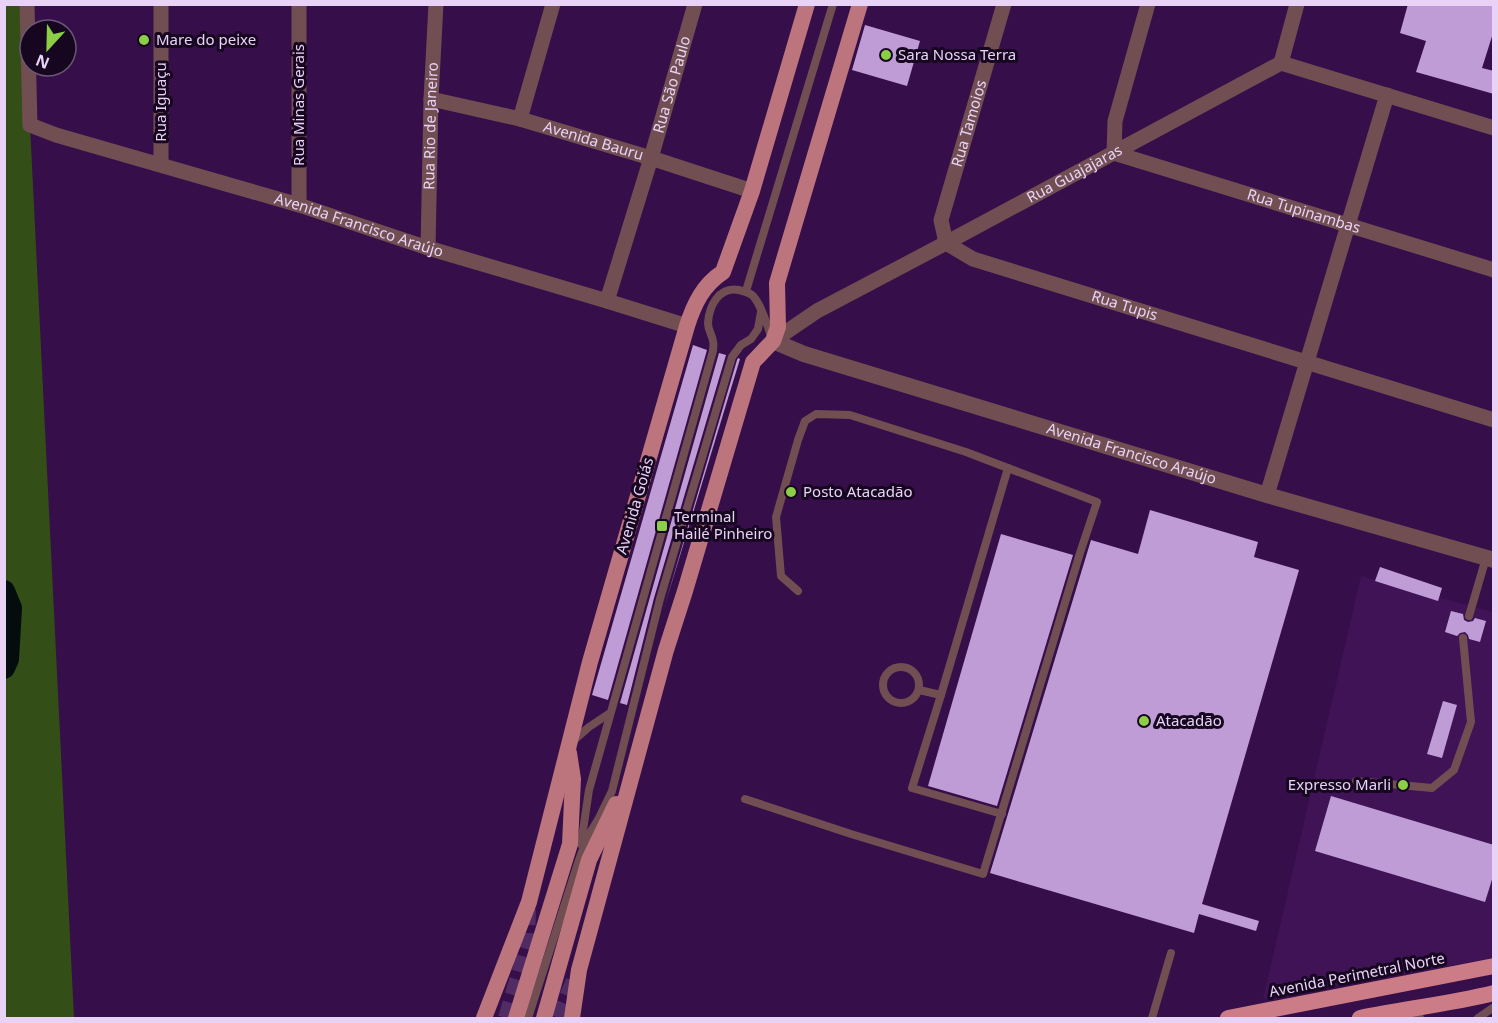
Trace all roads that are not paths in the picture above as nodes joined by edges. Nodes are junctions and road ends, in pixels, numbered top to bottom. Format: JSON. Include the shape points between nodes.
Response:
{"nodes":[{"id":1,"x":27,"y":4,"type":"edge"},
{"id":2,"x":161,"y":4,"type":"edge"},
{"id":3,"x":299,"y":4,"type":"edge"},
{"id":4,"x":436,"y":4,"type":"edge"},
{"id":5,"x":553,"y":4,"type":"edge"},
{"id":6,"x":695,"y":4,"type":"edge"},
{"id":7,"x":807,"y":4,"type":"edge"},
{"id":8,"x":833,"y":4,"type":"edge"},
{"id":9,"x":860,"y":4,"type":"edge"},
{"id":10,"x":1004,"y":4,"type":"edge"},
{"id":11,"x":1148,"y":4,"type":"edge"},
{"id":12,"x":1297,"y":4,"type":"edge"},
{"id":13,"x":1281,"y":63,"type":"junction"},
{"id":14,"x":1388,"y":95,"type":"junction"},
{"id":15,"x":431,"y":99,"type":"junction"},
{"id":16,"x":520,"y":119,"type":"junction"},
{"id":17,"x":1494,"y":128,"type":"edge"},
{"id":18,"x":1114,"y":153,"type":"junction"},
{"id":19,"x":651,"y":158,"type":"junction"},
{"id":20,"x":161,"y":164,"type":"junction"},
{"id":21,"x":752,"y":191,"type":"junction"},
{"id":22,"x":299,"y":205,"type":"junction"},
{"id":23,"x":1348,"y":225,"type":"junction"},
{"id":24,"x":946,"y":243,"type":"junction"},
{"id":25,"x":428,"y":248,"type":"junction"},
{"id":26,"x":1494,"y":270,"type":"edge"},
{"id":27,"x":746,"y":291,"type":"junction"},
{"id":28,"x":721,"y":293,"type":"junction"},
{"id":29,"x":608,"y":301,"type":"junction"},
{"id":30,"x":761,"y":312,"type":"junction"},
{"id":31,"x":690,"y":318,"type":"junction"},
{"id":32,"x":773,"y":341,"type":"junction"},
{"id":33,"x":1307,"y":363,"type":"junction"},
{"id":34,"x":1494,"y":420,"type":"edge"},
{"id":35,"x":1008,"y":468,"type":"junction"},
{"id":36,"x":1267,"y":495,"type":"junction"},
{"id":37,"x":1490,"y":559,"type":"edge"},
{"id":38,"x":798,"y":591,"type":"dead end"},
{"id":39,"x":1468,"y":616,"type":"dead end"},
{"id":40,"x":1463,"y":638,"type":"dead end"},
{"id":41,"x":919,"y":690,"type":"junction"},
{"id":42,"x":941,"y":695,"type":"junction"},
{"id":43,"x":610,"y":713,"type":"junction"},
{"id":44,"x":568,"y":746,"type":"junction"},
{"id":45,"x":635,"y":763,"type":"junction"},
{"id":46,"x":1356,"y":781,"type":"dead end"},
{"id":47,"x":745,"y":799,"type":"dead end"},
{"id":48,"x":1002,"y":814,"type":"junction"},
{"id":49,"x":578,"y":857,"type":"junction"},
{"id":50,"x":1172,"y":953,"type":"dead end"},
{"id":51,"x":1494,"y":966,"type":"edge"},
{"id":52,"x":1494,"y":993,"type":"edge"},
{"id":53,"x":1494,"y":1007,"type":"edge"},
{"id":54,"x":1399,"y":1011,"type":"junction"},
{"id":55,"x":484,"y":1018,"type":"edge"},
{"id":56,"x":516,"y":1018,"type":"edge"},
{"id":57,"x":528,"y":1018,"type":"edge"},
{"id":58,"x":544,"y":1018,"type":"edge"},
{"id":59,"x":572,"y":1018,"type":"edge"},
{"id":60,"x":1152,"y":1018,"type":"edge"},
{"id":61,"x":1228,"y":1018,"type":"edge"},
{"id":62,"x":1360,"y":1018,"type":"edge"},
{"id":63,"x":1420,"y":1018,"type":"edge"},
{"id":64,"x":1478,"y":1018,"type":"edge"}],
"edges":[{"from":1,"to":20,"type":"street","name":"Avenida Francisco Araújo","via":[[30,125]]},
{"from":2,"to":20,"type":"street","name":"Rua Iguaçu"},
{"from":3,"to":22,"type":"street","name":"Rua Minas Gerais"},
{"from":4,"to":15,"type":"street","name":"Rua Rio de Janeiro"},
{"from":5,"to":16,"type":"street"},
{"from":6,"to":19,"type":"street","name":"Rua São Paulo"},
{"from":7,"to":21,"type":"main road","name":"Avenida Goiás"},
{"from":8,"to":27,"type":"lane"},
{"from":9,"to":32,"type":"main road","via":[[777,283],[778,327]]},
{"from":10,"to":24,"type":"street","name":"Rua Tamoios","via":[[941,220]]},
{"from":11,"to":18,"type":"street","via":[[1115,121]]},
{"from":12,"to":13,"type":"street"},
{"from":13,"to":14,"type":"street"},
{"from":13,"to":18,"type":"street","name":"Rua Guajajaras"},
{"from":14,"to":17,"type":"street"},
{"from":14,"to":23,"type":"street"},
{"from":15,"to":16,"type":"street","name":"Avenida Bauru"},
{"from":15,"to":25,"type":"street","name":"Rua Rio de Janeiro"},
{"from":16,"to":19,"type":"street","name":"Avenida Bauru"},
{"from":18,"to":23,"type":"street","name":"Rua Tupinambas"},
{"from":18,"to":24,"type":"street","name":"Rua Guajajaras"},
{"from":19,"to":21,"type":"street","name":"Avenida Bauru"},
{"from":19,"to":29,"type":"street","name":"Rua São Paulo"},
{"from":20,"to":22,"type":"street","name":"Avenida Francisco Araújo"},
{"from":21,"to":31,"type":"main road","name":"Avenida Goiás","via":[[723,272],[704,289]]},
{"from":22,"to":25,"type":"street","name":"Avenida Francisco Araújo"},
{"from":23,"to":26,"type":"street","name":"Rua Tupinambas"},
{"from":23,"to":33,"type":"street"},
{"from":24,"to":32,"type":"street","name":"Rua Guajajaras","via":[[817,311]]},
{"from":24,"to":33,"type":"street","name":"Rua Tupis","via":[[973,258]]},
{"from":25,"to":29,"type":"street","name":"Avenida Francisco Araújo"},
{"from":27,"to":28,"type":"lane","via":[[733,289]]},
{"from":27,"to":30,"type":"lane"},
{"from":28,"to":31,"type":"lane"},
{"from":28,"to":43,"type":"lane","via":[[713,303],[708,326],[713,351]]},
{"from":29,"to":31,"type":"street","name":"Avenida Francisco Araújo"},
{"from":30,"to":32,"type":"lane"},
{"from":30,"to":49,"type":"lane","via":[[758,329],[732,357],[660,599],[612,790]]},
{"from":31,"to":44,"type":"main road","name":"Avenida Goiás"},
{"from":32,"to":36,"type":"street","name":"Avenida Francisco Araújo","via":[[804,354]]},
{"from":32,"to":45,"type":"main road","via":[[753,362],[747,380]]},
{"from":33,"to":34,"type":"street","name":"Rua Tupis"},
{"from":33,"to":36,"type":"street"},
{"from":35,"to":38,"type":"lane","via":[[850,414],[816,414],[805,421],[776,517],[781,576]]},
{"from":35,"to":42,"type":"lane"},
{"from":35,"to":48,"type":"lane","via":[[1097,502]]},
{"from":36,"to":37,"type":"street","name":"Avenida Francisco Araújo"},
{"from":37,"to":39,"type":"lane"},
{"from":40,"to":46,"type":"lane","via":[[1471,722],[1454,770],[1432,788]]},
{"from":41,"to":41,"type":"lane","via":[[917,676],[906,667],[892,669],[883,680],[885,694],[896,703],[910,701]]},
{"from":41,"to":42,"type":"lane"},
{"from":42,"to":48,"type":"lane","via":[[912,788]]},
{"from":43,"to":44,"type":"lane"},
{"from":43,"to":49,"type":"lane","via":[[589,790]]},
{"from":44,"to":49,"type":"main road","via":[[573,779],[570,844]]},
{"from":44,"to":55,"type":"main road","name":"Avenida Goiás","via":[[528,902]]},
{"from":45,"to":49,"type":"main road"},
{"from":45,"to":59,"type":"main road","via":[[579,970]]},
{"from":47,"to":48,"type":"lane","via":[[983,873]]},
{"from":49,"to":56,"type":"main road"},
{"from":49,"to":57,"type":"lane"},
{"from":49,"to":58,"type":"main road"},
{"from":50,"to":60,"type":"lane"},
{"from":51,"to":61,"type":"highway","name":"Avenida Perimetral Norte"},
{"from":52,"to":54,"type":"highway"},
{"from":53,"to":64,"type":"lane"},
{"from":54,"to":62,"type":"highway"},
{"from":54,"to":63,"type":"lane"}]}
